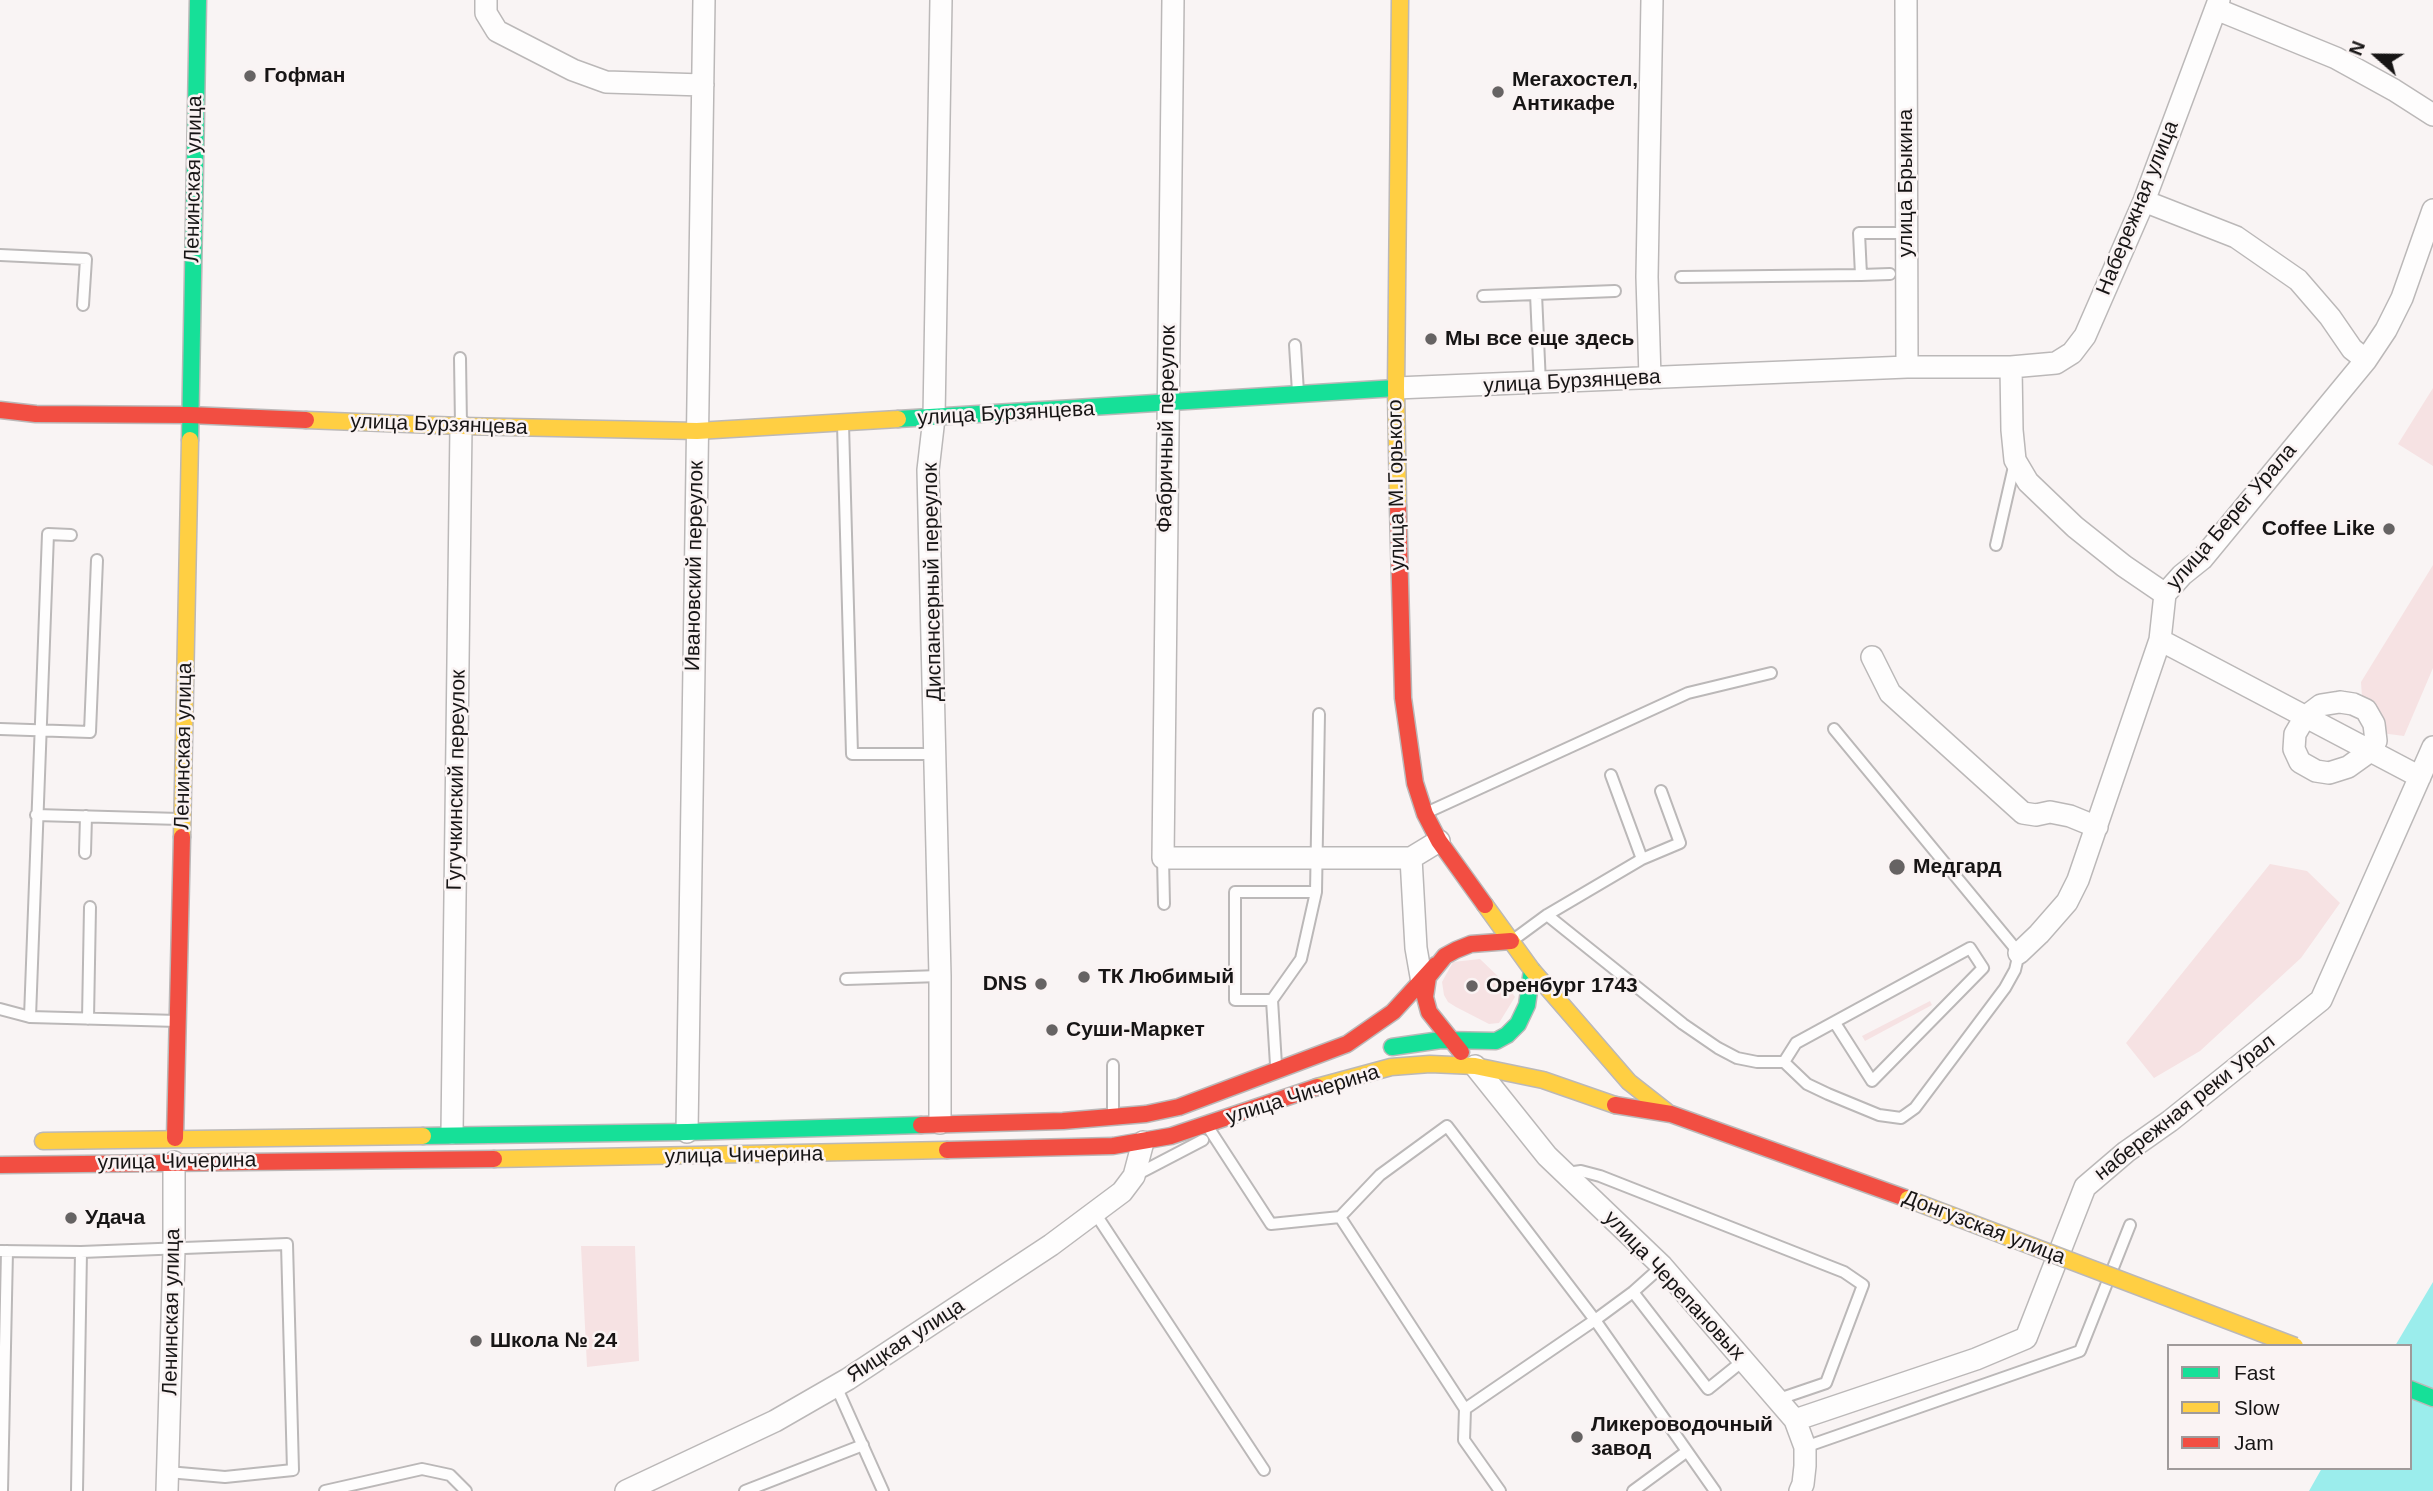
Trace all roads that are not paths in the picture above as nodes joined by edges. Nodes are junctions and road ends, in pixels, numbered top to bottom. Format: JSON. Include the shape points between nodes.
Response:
{"nodes":[{"id":1,"x":198,"y":0,"type":"edge"},
{"id":2,"x":704,"y":0,"type":"edge"},
{"id":3,"x":941,"y":0,"type":"edge"},
{"id":4,"x":1173,"y":0,"type":"edge"},
{"id":5,"x":1401,"y":0,"type":"edge"},
{"id":6,"x":1652,"y":0,"type":"edge"},
{"id":7,"x":1906,"y":0,"type":"edge"},
{"id":8,"x":2217,"y":5,"type":"edge"},
{"id":9,"x":486,"y":6,"type":"edge"},
{"id":10,"x":703,"y":85,"type":"junction"},
{"id":11,"x":2433,"y":116,"type":"edge"},
{"id":12,"x":2144,"y":201,"type":"junction"},
{"id":13,"x":2433,"y":210,"type":"edge"},
{"id":14,"x":1906,"y":233,"type":"junction"},
{"id":15,"x":0,"y":254,"type":"edge"},
{"id":16,"x":1891,"y":274,"type":"dead end"},
{"id":17,"x":1861,"y":275,"type":"junction"},
{"id":18,"x":1681,"y":277,"type":"dead end"},
{"id":19,"x":1615,"y":291,"type":"dead end"},
{"id":20,"x":1536,"y":294,"type":"junction"},
{"id":21,"x":1483,"y":296,"type":"dead end"},
{"id":22,"x":83,"y":304,"type":"dead end"},
{"id":23,"x":1295,"y":345,"type":"dead end"},
{"id":24,"x":460,"y":358,"type":"dead end"},
{"id":25,"x":2367,"y":360,"type":"junction"},
{"id":26,"x":1908,"y":367,"type":"junction"},
{"id":27,"x":2011,"y":367,"type":"junction"},
{"id":28,"x":1650,"y":378,"type":"junction"},
{"id":29,"x":1541,"y":384,"type":"junction"},
{"id":30,"x":1396,"y":388,"type":"junction"},
{"id":31,"x":1298,"y":395,"type":"junction"},
{"id":32,"x":1167,"y":404,"type":"junction"},
{"id":33,"x":0,"y":410,"type":"edge"},
{"id":34,"x":189,"y":415,"type":"junction"},
{"id":35,"x":934,"y":418,"type":"junction"},
{"id":36,"x":843,"y":423,"type":"junction"},
{"id":37,"x":461,"y":426,"type":"junction"},
{"id":38,"x":697,"y":432,"type":"junction"},
{"id":39,"x":2015,"y":460,"type":"junction"},
{"id":40,"x":71,"y":535,"type":"dead end"},
{"id":41,"x":1996,"y":545,"type":"dead end"},
{"id":42,"x":97,"y":559,"type":"dead end"},
{"id":43,"x":2165,"y":594,"type":"junction"},
{"id":44,"x":2160,"y":640,"type":"junction"},
{"id":45,"x":1872,"y":657,"type":"dead end"},
{"id":46,"x":1772,"y":673,"type":"dead end"},
{"id":47,"x":1319,"y":713,"type":"dead end"},
{"id":48,"x":2305,"y":717,"type":"junction"},
{"id":49,"x":0,"y":729,"type":"edge"},
{"id":50,"x":1834,"y":729,"type":"dead end"},
{"id":51,"x":39,"y":730,"type":"junction"},
{"id":52,"x":2433,"y":747,"type":"edge"},
{"id":53,"x":2369,"y":752,"type":"junction"},
{"id":54,"x":936,"y":754,"type":"junction"},
{"id":55,"x":1611,"y":775,"type":"dead end"},
{"id":56,"x":2420,"y":777,"type":"junction"},
{"id":57,"x":1661,"y":791,"type":"dead end"},
{"id":58,"x":1425,"y":814,"type":"junction"},
{"id":59,"x":36,"y":815,"type":"junction"},
{"id":60,"x":86,"y":816,"type":"junction"},
{"id":61,"x":183,"y":819,"type":"junction"},
{"id":62,"x":2097,"y":827,"type":"junction"},
{"id":63,"x":1439,"y":841,"type":"junction"},
{"id":64,"x":85,"y":853,"type":"dead end"},
{"id":65,"x":1163,"y":858,"type":"junction"},
{"id":66,"x":1411,"y":858,"type":"junction"},
{"id":67,"x":1318,"y":859,"type":"junction"},
{"id":68,"x":1642,"y":859,"type":"junction"},
{"id":69,"x":1316,"y":892,"type":"junction"},
{"id":70,"x":1164,"y":904,"type":"dead end"},
{"id":71,"x":90,"y":907,"type":"dead end"},
{"id":72,"x":1546,"y":915,"type":"junction"},
{"id":73,"x":1511,"y":941,"type":"junction"},
{"id":74,"x":2019,"y":953,"type":"junction"},
{"id":75,"x":1532,"y":970,"type":"junction"},
{"id":76,"x":940,"y":976,"type":"junction"},
{"id":77,"x":846,"y":979,"type":"dead end"},
{"id":78,"x":1423,"y":988,"type":"junction"},
{"id":79,"x":1272,"y":1000,"type":"junction"},
{"id":80,"x":0,"y":1009,"type":"edge"},
{"id":81,"x":30,"y":1017,"type":"junction"},
{"id":82,"x":88,"y":1019,"type":"junction"},
{"id":83,"x":179,"y":1021,"type":"junction"},
{"id":84,"x":1835,"y":1023,"type":"junction"},
{"id":85,"x":1457,"y":1040,"type":"junction"},
{"id":86,"x":1784,"y":1062,"type":"junction"},
{"id":87,"x":1113,"y":1065,"type":"dead end"},
{"id":88,"x":1475,"y":1066,"type":"junction"},
{"id":89,"x":1276,"y":1071,"type":"junction"},
{"id":90,"x":1270,"y":1101,"type":"junction"},
{"id":91,"x":1671,"y":1114,"type":"junction"},
{"id":92,"x":1113,"y":1117,"type":"junction"},
{"id":93,"x":940,"y":1123,"type":"junction"},
{"id":94,"x":1209,"y":1130,"type":"junction"},
{"id":95,"x":687,"y":1132,"type":"junction"},
{"id":96,"x":453,"y":1133,"type":"junction"},
{"id":97,"x":175,"y":1138,"type":"junction"},
{"id":98,"x":27,"y":1142,"type":"dead end"},
{"id":99,"x":1143,"y":1142,"type":"junction"},
{"id":100,"x":174,"y":1162,"type":"junction"},
{"id":101,"x":0,"y":1165,"type":"edge"},
{"id":102,"x":1566,"y":1173,"type":"junction"},
{"id":103,"x":1134,"y":1176,"type":"junction"},
{"id":104,"x":1095,"y":1213,"type":"junction"},
{"id":105,"x":1340,"y":1217,"type":"junction"},
{"id":106,"x":2130,"y":1225,"type":"dead end"},
{"id":107,"x":174,"y":1250,"type":"junction"},
{"id":108,"x":3,"y":1251,"type":"edge"},
{"id":109,"x":81,"y":1252,"type":"junction"},
{"id":110,"x":1662,"y":1266,"type":"junction"},
{"id":111,"x":1633,"y":1292,"type":"junction"},
{"id":112,"x":1595,"y":1320,"type":"junction"},
{"id":113,"x":2290,"y":1344,"type":"edge"},
{"id":114,"x":1744,"y":1360,"type":"junction"},
{"id":115,"x":836,"y":1386,"type":"junction"},
{"id":116,"x":2412,"y":1390,"type":"edge"},
{"id":117,"x":2433,"y":1398,"type":"edge"},
{"id":118,"x":1779,"y":1399,"type":"junction"},
{"id":119,"x":1465,"y":1409,"type":"junction"},
{"id":120,"x":1795,"y":1420,"type":"junction"},
{"id":121,"x":863,"y":1445,"type":"junction"},
{"id":122,"x":1805,"y":1447,"type":"junction"},
{"id":123,"x":1686,"y":1452,"type":"junction"},
{"id":124,"x":1265,"y":1470,"type":"dead end"},
{"id":125,"x":168,"y":1481,"type":"edge"},
{"id":126,"x":2,"y":1491,"type":"edge"},
{"id":127,"x":76,"y":1491,"type":"edge"},
{"id":128,"x":325,"y":1491,"type":"edge"},
{"id":129,"x":466,"y":1491,"type":"edge"},
{"id":130,"x":626,"y":1491,"type":"edge"},
{"id":131,"x":746,"y":1491,"type":"edge"},
{"id":132,"x":883,"y":1491,"type":"edge"},
{"id":133,"x":1500,"y":1491,"type":"edge"},
{"id":134,"x":1633,"y":1491,"type":"edge"},
{"id":135,"x":1715,"y":1491,"type":"edge"},
{"id":136,"x":1800,"y":1491,"type":"edge"}],
"edges":[{"from":1,"to":34,"type":"main road","name":"Ленинская улица"},
{"from":2,"to":10,"type":"street","name":"Ивановский переулок"},
{"from":3,"to":35,"type":"street","name":"Диспансерный переулок"},
{"from":4,"to":32,"type":"street","name":"Фабричный переулок"},
{"from":5,"to":30,"type":"main road","name":"улица М.Горького"},
{"from":6,"to":28,"type":"street","via":[[1647,249]]},
{"from":7,"to":14,"type":"street","name":"улица Брыкина"},
{"from":8,"to":11,"type":"street","via":[[2336,58]]},
{"from":8,"to":12,"type":"street","name":"Набережная улица"},
{"from":9,"to":10,"type":"street","via":[[497,31],[573,70],[606,82]]},
{"from":10,"to":38,"type":"street","name":"Ивановский переулок"},
{"from":12,"to":25,"type":"street","via":[[2236,237],[2298,280],[2352,349]]},
{"from":12,"to":27,"type":"street","name":"Набережная улица","via":[[2085,335],[2072,353],[2056,363]]},
{"from":13,"to":25,"type":"street","name":"улица Берег Урала","via":[[2402,298]]},
{"from":14,"to":17,"type":"lane","via":[[1858,233]]},
{"from":14,"to":26,"type":"street","name":"улица Брыкина"},
{"from":15,"to":22,"type":"lane","via":[[86,259]]},
{"from":16,"to":17,"type":"lane"},
{"from":17,"to":18,"type":"lane"},
{"from":19,"to":20,"type":"lane"},
{"from":20,"to":21,"type":"lane"},
{"from":20,"to":29,"type":"lane"},
{"from":23,"to":31,"type":"lane"},
{"from":24,"to":37,"type":"lane"},
{"from":25,"to":43,"type":"street","name":"улица Берег Урала","via":[[2202,559]]},
{"from":26,"to":27,"type":"street","name":"улица Бурзянцева"},
{"from":26,"to":28,"type":"street","name":"улица Бурзянцева"},
{"from":27,"to":39,"type":"street"},
{"from":28,"to":29,"type":"street","name":"улица Бурзянцева"},
{"from":29,"to":30,"type":"street","name":"улица Бурзянцева"},
{"from":30,"to":31,"type":"main road","name":"улица Бурзянцева"},
{"from":30,"to":58,"type":"main road","name":"улица М.Горького","via":[[1403,698],[1415,783]]},
{"from":31,"to":32,"type":"main road","name":"улица Бурзянцева"},
{"from":32,"to":35,"type":"main road","name":"улица Бурзянцева"},
{"from":32,"to":65,"type":"street","name":"Фабричный переулок"},
{"from":33,"to":34,"type":"main road","name":"улица Бурзянцева"},
{"from":34,"to":37,"type":"main road","name":"улица Бурзянцева"},
{"from":34,"to":61,"type":"main road","name":"Ленинская улица"},
{"from":35,"to":36,"type":"main road","name":"улица Бурзянцева"},
{"from":35,"to":54,"type":"street","name":"Диспансерный переулок","via":[[928,470]]},
{"from":36,"to":38,"type":"main road","name":"улица Бурзянцева"},
{"from":36,"to":54,"type":"lane","via":[[852,754]]},
{"from":37,"to":38,"type":"main road","name":"улица Бурзянцева"},
{"from":37,"to":96,"type":"street","name":"Гугучкинский переулок"},
{"from":38,"to":95,"type":"street","name":"Ивановский переулок"},
{"from":39,"to":41,"type":"lane"},
{"from":39,"to":43,"type":"street","via":[[2028,482],[2075,527]]},
{"from":40,"to":51,"type":"lane","via":[[48,534]]},
{"from":42,"to":51,"type":"lane","via":[[90,732]]},
{"from":43,"to":44,"type":"street","name":"улица Берег Урала"},
{"from":44,"to":48,"type":"street"},
{"from":44,"to":62,"type":"street","name":"улица Берег Урала"},
{"from":45,"to":62,"type":"street","via":[[1890,693],[2023,813],[2050,812]]},
{"from":46,"to":58,"type":"lane","via":[[1688,693]]},
{"from":47,"to":67,"type":"lane"},
{"from":48,"to":53,"type":"street"},
{"from":48,"to":53,"type":"street","via":[[2321,705],[2340,702],[2366,710],[2376,741]]},
{"from":48,"to":53,"type":"street","via":[[2295,734],[2294,749],[2300,762],[2316,771],[2329,773],[2348,767]]},
{"from":49,"to":51,"type":"lane"},
{"from":50,"to":74,"type":"lane"},
{"from":51,"to":59,"type":"lane"},
{"from":52,"to":56,"type":"street","name":"набережная реки Урал"},
{"from":53,"to":56,"type":"street"},
{"from":54,"to":76,"type":"street","name":"Диспансерный переулок"},
{"from":55,"to":68,"type":"lane"},
{"from":56,"to":120,"type":"street","name":"набережная реки Урал","via":[[2321,1000],[2085,1187],[2026,1338]]},
{"from":57,"to":68,"type":"lane","via":[[1680,843]]},
{"from":58,"to":63,"type":"main road","name":"улица М.Горького"},
{"from":59,"to":60,"type":"lane"},
{"from":59,"to":81,"type":"lane"},
{"from":60,"to":61,"type":"lane"},
{"from":60,"to":64,"type":"lane"},
{"from":61,"to":83,"type":"main road","name":"Ленинская улица"},
{"from":62,"to":74,"type":"street","name":"улица Берег Урала","via":[[2067,902]]},
{"from":63,"to":66,"type":"street"},
{"from":63,"to":73,"type":"main road","name":"улица М.Горького"},
{"from":65,"to":67,"type":"street"},
{"from":65,"to":70,"type":"lane"},
{"from":66,"to":67,"type":"street"},
{"from":66,"to":78,"type":"street"},
{"from":67,"to":69,"type":"lane"},
{"from":68,"to":72,"type":"lane"},
{"from":69,"to":79,"type":"lane","via":[[1301,959]]},
{"from":69,"to":79,"type":"lane","via":[[1235,892],[1235,1000]]},
{"from":71,"to":82,"type":"lane"},
{"from":72,"to":73,"type":"lane"},
{"from":72,"to":86,"type":"lane","via":[[1718,1048],[1737,1058]]},
{"from":73,"to":75,"type":"main road"},
{"from":73,"to":78,"type":"main road","name":"улица Чичерина","via":[[1471,944],[1445,956]]},
{"from":74,"to":86,"type":"lane","via":[[2005,988],[1915,1108],[1901,1118],[1879,1115],[1807,1084]]},
{"from":75,"to":85,"type":"main road","via":[[1527,1005],[1507,1035],[1496,1041]]},
{"from":75,"to":91,"type":"main road","via":[[1629,1082]]},
{"from":76,"to":77,"type":"lane"},
{"from":76,"to":93,"type":"street","name":"Диспансерный переулок"},
{"from":78,"to":85,"type":"main road","via":[[1437,1023]]},
{"from":78,"to":89,"type":"main road","name":"улица Чичерина","via":[[1367,1031],[1329,1052]]},
{"from":79,"to":89,"type":"lane"},
{"from":80,"to":81,"type":"lane"},
{"from":81,"to":82,"type":"lane"},
{"from":82,"to":83,"type":"lane"},
{"from":83,"to":97,"type":"main road","name":"Ленинская улица"},
{"from":84,"to":84,"type":"lane","via":[[1872,1081],[1983,968],[1970,948]]},
{"from":84,"to":86,"type":"lane","via":[[1797,1043]]},
{"from":85,"to":88,"type":"main road"},
{"from":85,"to":90,"type":"main road","via":[[1366,1053],[1316,1071]]},
{"from":87,"to":92,"type":"lane"},
{"from":88,"to":90,"type":"main road","name":"улица Чичерина","via":[[1391,1067]]},
{"from":88,"to":91,"type":"main road","name":"улица Чичерина","via":[[1543,1080],[1616,1105]]},
{"from":88,"to":102,"type":"street","name":"улица Черепановых"},
{"from":89,"to":92,"type":"main road","name":"улица Чичерина","via":[[1179,1107]]},
{"from":90,"to":94,"type":"main road","name":"улица Чичерина"},
{"from":91,"to":113,"type":"main road","name":"Донгузская улица","bridge":true},
{"from":92,"to":93,"type":"main road","name":"улица Чичерина"},
{"from":93,"to":95,"type":"main road","name":"улица Чичерина"},
{"from":94,"to":99,"type":"main road","name":"улица Чичерина"},
{"from":94,"to":103,"type":"lane"},
{"from":94,"to":105,"type":"lane","via":[[1271,1224]]},
{"from":95,"to":96,"type":"main road","name":"улица Чичерина"},
{"from":96,"to":97,"type":"main road","name":"улица Чичерина"},
{"from":97,"to":98,"type":"main road","name":"улица Чичерина"},
{"from":97,"to":100,"type":"main road","name":"Ленинская улица"},
{"from":99,"to":100,"type":"main road","name":"улица Чичерина","via":[[1044,1149],[687,1157]]},
{"from":99,"to":103,"type":"street","name":"Яицкая улица"},
{"from":100,"to":101,"type":"main road","name":"улица Чичерина"},
{"from":100,"to":107,"type":"street","name":"Ленинская улица"},
{"from":102,"to":110,"type":"street","name":"улица Черепановых"},
{"from":102,"to":118,"type":"lane","via":[[1600,1176],[1844,1272],[1863,1285],[1826,1383]]},
{"from":103,"to":104,"type":"street","name":"Яицкая улица"},
{"from":104,"to":115,"type":"street","name":"Яицкая улица"},
{"from":104,"to":124,"type":"lane"},
{"from":105,"to":112,"type":"lane","via":[[1380,1175],[1447,1126]]},
{"from":105,"to":119,"type":"lane"},
{"from":106,"to":122,"type":"lane","via":[[2080,1351]]},
{"from":107,"to":109,"type":"lane"},
{"from":107,"to":125,"type":"street","name":"Ленинская улица"},
{"from":107,"to":125,"type":"lane","via":[[287,1244],[293,1470]]},
{"from":108,"to":109,"type":"lane"},
{"from":108,"to":126,"type":"lane"},
{"from":109,"to":127,"type":"lane"},
{"from":110,"to":111,"type":"lane"},
{"from":110,"to":114,"type":"street","name":"улица Черепановых"},
{"from":111,"to":112,"type":"lane"},
{"from":111,"to":114,"type":"lane","via":[[1708,1389]]},
{"from":112,"to":119,"type":"lane"},
{"from":112,"to":123,"type":"lane"},
{"from":114,"to":118,"type":"street","name":"улица Черепановых"},
{"from":115,"to":121,"type":"lane"},
{"from":115,"to":130,"type":"street","name":"Яицкая улица","via":[[775,1421]]},
{"from":116,"to":117,"type":"main road"},
{"from":118,"to":120,"type":"street","name":"улица Черепановых"},
{"from":119,"to":133,"type":"lane","via":[[1464,1440]]},
{"from":120,"to":122,"type":"street","name":"улица Черепановых"},
{"from":121,"to":131,"type":"lane"},
{"from":121,"to":132,"type":"lane"},
{"from":122,"to":136,"type":"street","name":"улица Черепановых"},
{"from":123,"to":134,"type":"lane"},
{"from":123,"to":135,"type":"lane"},
{"from":128,"to":129,"type":"lane","via":[[422,1469],[450,1475]]}]}
